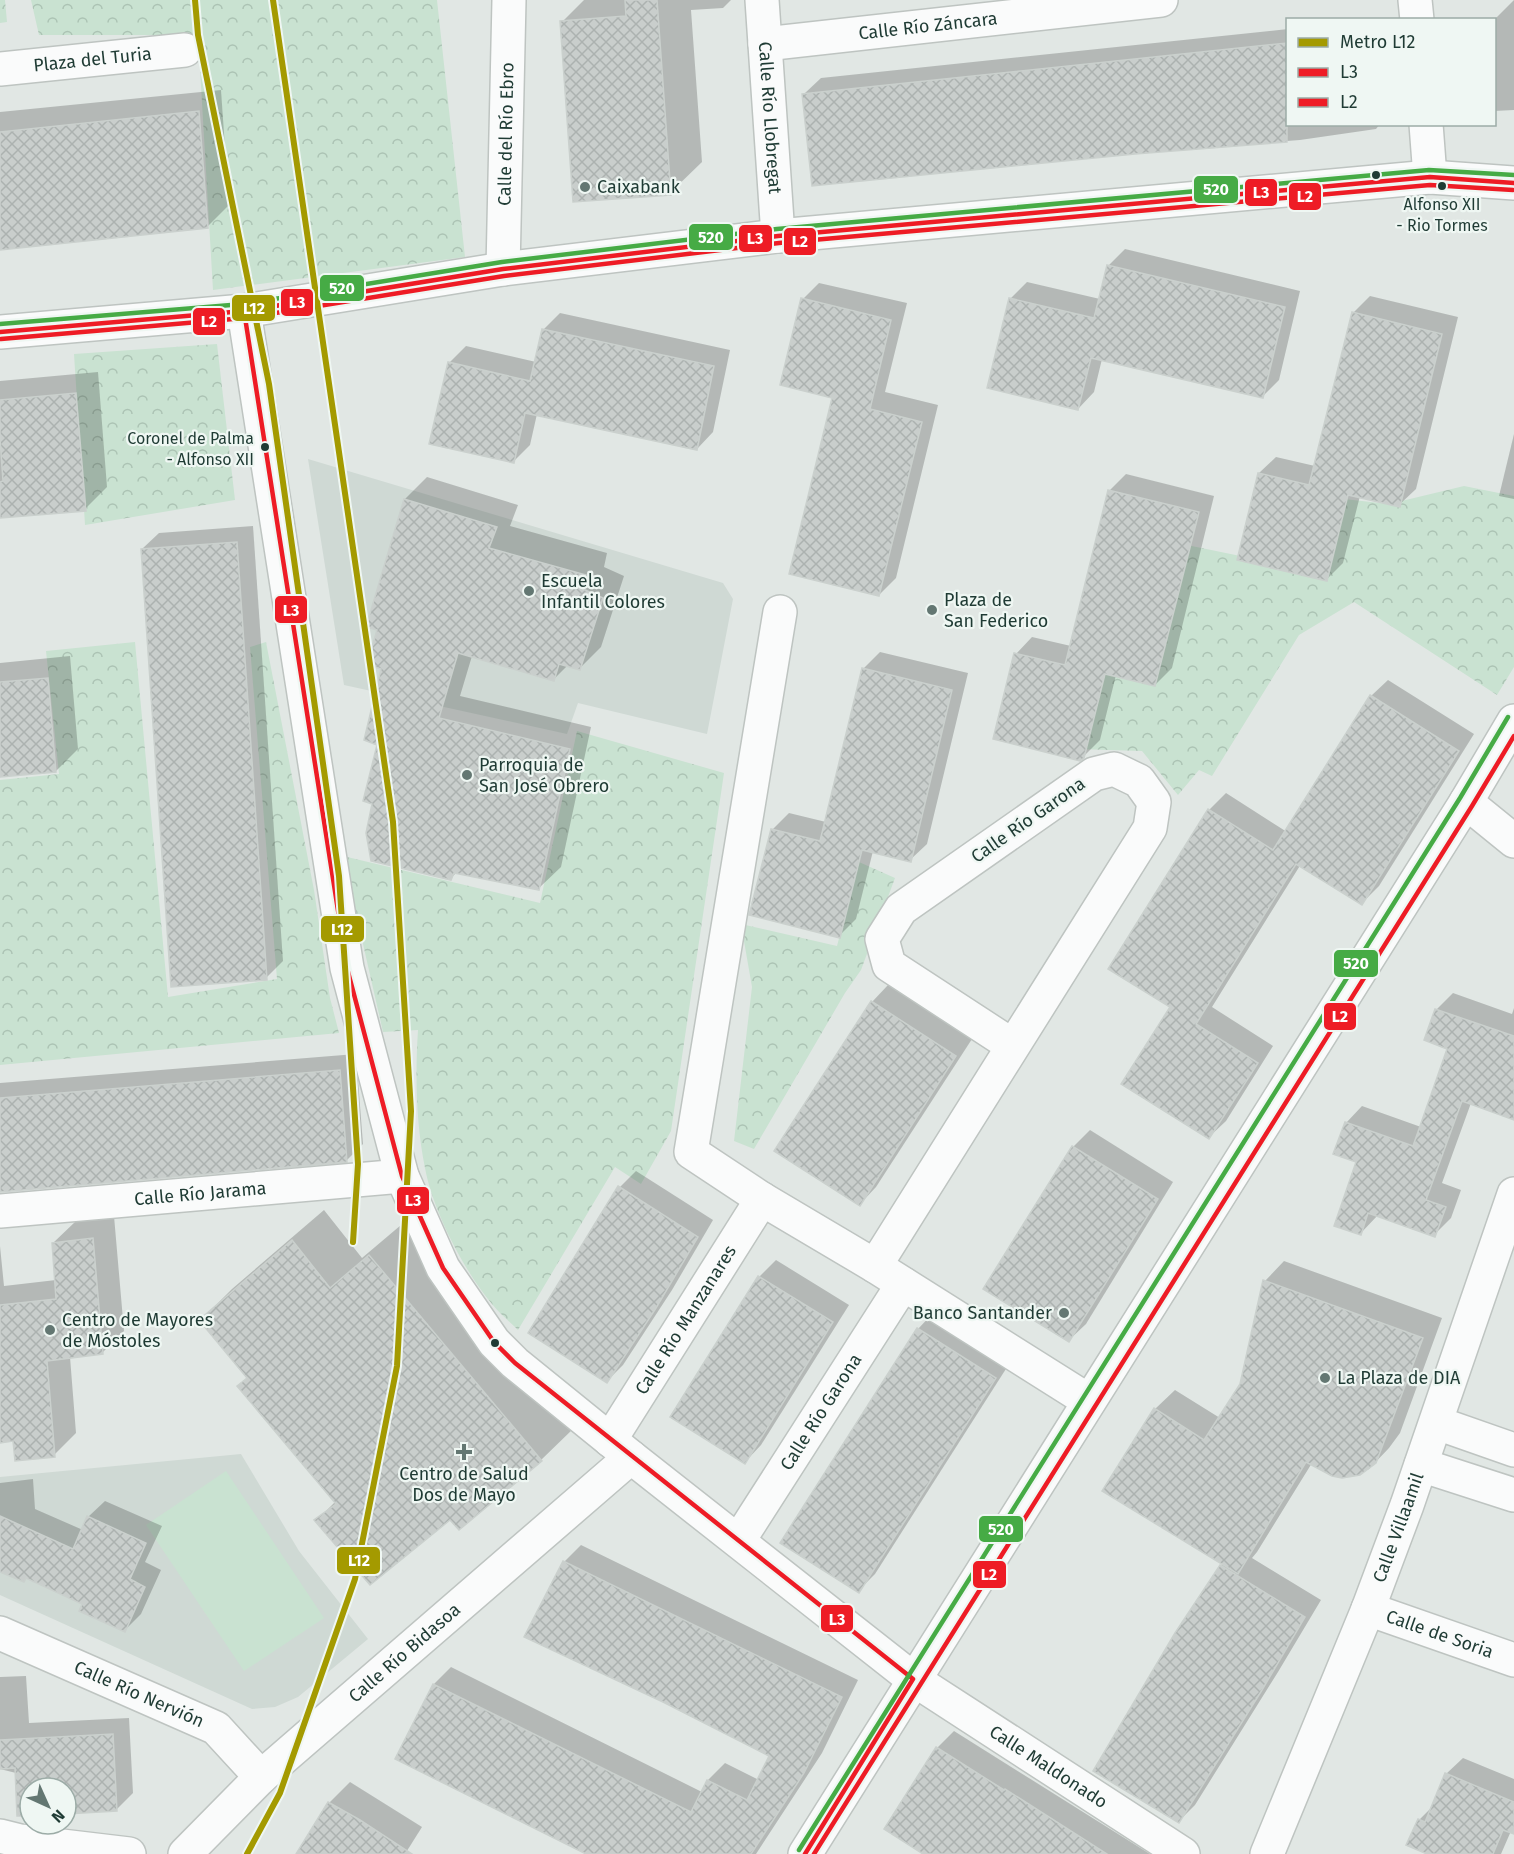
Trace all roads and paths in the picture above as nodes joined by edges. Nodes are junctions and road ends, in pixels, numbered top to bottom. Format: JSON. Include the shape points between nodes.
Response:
{"nodes":[{"id":1,"x":509,"y":0,"type":"edge"},
{"id":2,"x":762,"y":0,"type":"edge"},
{"id":3,"x":1161,"y":0,"type":"edge"},
{"id":4,"x":1415,"y":0,"type":"edge"},
{"id":5,"x":1417,"y":18,"type":"edge"},
{"id":6,"x":765,"y":44,"type":"junction"},
{"id":7,"x":185,"y":50,"type":"dead end"},
{"id":8,"x":0,"y":69,"type":"edge"},
{"id":9,"x":1426,"y":126,"type":"edge"},
{"id":10,"x":1430,"y":177,"type":"junction"},
{"id":11,"x":1514,"y":183,"type":"edge"},
{"id":12,"x":778,"y":236,"type":"junction"},
{"id":13,"x":503,"y":269,"type":"junction"},
{"id":14,"x":244,"y":311,"type":"junction"},
{"id":15,"x":0,"y":332,"type":"edge"},
{"id":16,"x":780,"y":612,"type":"dead end"},
{"id":17,"x":1514,"y":721,"type":"edge"},
{"id":18,"x":1466,"y":802,"type":"junction"},
{"id":19,"x":1514,"y":841,"type":"edge"},
{"id":20,"x":1013,"y":1046,"type":"junction"},
{"id":21,"x":402,"y":1176,"type":"junction"},
{"id":22,"x":1514,"y":1194,"type":"edge"},
{"id":23,"x":762,"y":1199,"type":"junction"},
{"id":24,"x":0,"y":1211,"type":"edge"},
{"id":25,"x":875,"y":1266,"type":"junction"},
{"id":26,"x":903,"y":1284,"type":"junction"},
{"id":27,"x":1089,"y":1401,"type":"junction"},
{"id":28,"x":1437,"y":1423,"type":"junction"},
{"id":29,"x":621,"y":1448,"type":"junction"},
{"id":30,"x":1514,"y":1450,"type":"edge"},
{"id":31,"x":1421,"y":1464,"type":"junction"},
{"id":32,"x":1514,"y":1495,"type":"edge"},
{"id":33,"x":739,"y":1540,"type":"junction"},
{"id":34,"x":1368,"y":1609,"type":"junction"},
{"id":35,"x":0,"y":1633,"type":"edge"},
{"id":36,"x":1514,"y":1660,"type":"edge"},
{"id":37,"x":913,"y":1679,"type":"junction"},
{"id":38,"x":261,"y":1777,"type":"junction"},
{"id":39,"x":0,"y":1836,"type":"edge"},
{"id":40,"x":129,"y":1854,"type":"edge"},
{"id":41,"x":185,"y":1854,"type":"edge"},
{"id":42,"x":805,"y":1854,"type":"edge"},
{"id":43,"x":1183,"y":1854,"type":"edge"},
{"id":44,"x":1267,"y":1854,"type":"edge"}],
"edges":[{"from":1,"to":13,"type":"street","name":"Calle del Río Ebro"},
{"from":2,"to":6,"type":"street","name":"Calle Río Llobregat"},
{"from":3,"to":6,"type":"street","name":"Calle Río Záncara"},
{"from":4,"to":5,"type":"street"},
{"from":6,"to":12,"type":"street","name":"Calle Río Llobregat"},
{"from":7,"to":8,"type":"street","name":"Plaza del Turia"},
{"from":9,"to":10,"type":"street"},
{"from":10,"to":11,"type":"street"},
{"from":10,"to":12,"type":"street"},
{"from":12,"to":13,"type":"street"},
{"from":13,"to":14,"type":"street"},
{"from":14,"to":15,"type":"street"},
{"from":14,"to":21,"type":"street","name":"Calle Maldonado","via":[[347,968]]},
{"from":16,"to":23,"type":"street","via":[[691,1152]]},
{"from":17,"to":18,"type":"street"},
{"from":18,"to":19,"type":"street"},
{"from":18,"to":27,"type":"street"},
{"from":20,"to":20,"type":"street","name":"Calle Río Garona","via":[[1150,828],[1154,802],[1139,781],[1114,769],[1094,774],[901,909],[882,939],[889,965]]},
{"from":20,"to":25,"type":"street","name":"Calle Río Garona"},
{"from":21,"to":24,"type":"street","name":"Calle Río Jarama"},
{"from":21,"to":29,"type":"street","name":"Calle Maldonado","via":[[443,1268],[494,1342]]},
{"from":22,"to":28,"type":"street","name":"Calle Villaamil"},
{"from":23,"to":25,"type":"street"},
{"from":23,"to":29,"type":"street","name":"Calle Río Manzanares"},
{"from":25,"to":26,"type":"street"},
{"from":26,"to":27,"type":"street"},
{"from":26,"to":33,"type":"street","name":"Calle Río Garona"},
{"from":27,"to":37,"type":"street"},
{"from":28,"to":30,"type":"street"},
{"from":28,"to":31,"type":"street","name":"Calle Villaamil"},
{"from":29,"to":33,"type":"street","name":"Calle Maldonado"},
{"from":29,"to":38,"type":"street","name":"Calle Río Bidasoa"},
{"from":31,"to":32,"type":"street"},
{"from":31,"to":34,"type":"street","name":"Calle Villaamil"},
{"from":33,"to":37,"type":"street","name":"Calle Maldonado"},
{"from":34,"to":36,"type":"street","name":"Calle de Soria"},
{"from":34,"to":44,"type":"street","name":"Calle Villaamil"},
{"from":35,"to":38,"type":"street","name":"Calle Río Nervión","via":[[216,1728]]},
{"from":37,"to":42,"type":"street"},
{"from":37,"to":43,"type":"street","name":"Calle Maldonado"},
{"from":38,"to":41,"type":"street","name":"Calle Río Bidasoa"},
{"from":39,"to":40,"type":"street"}]}
